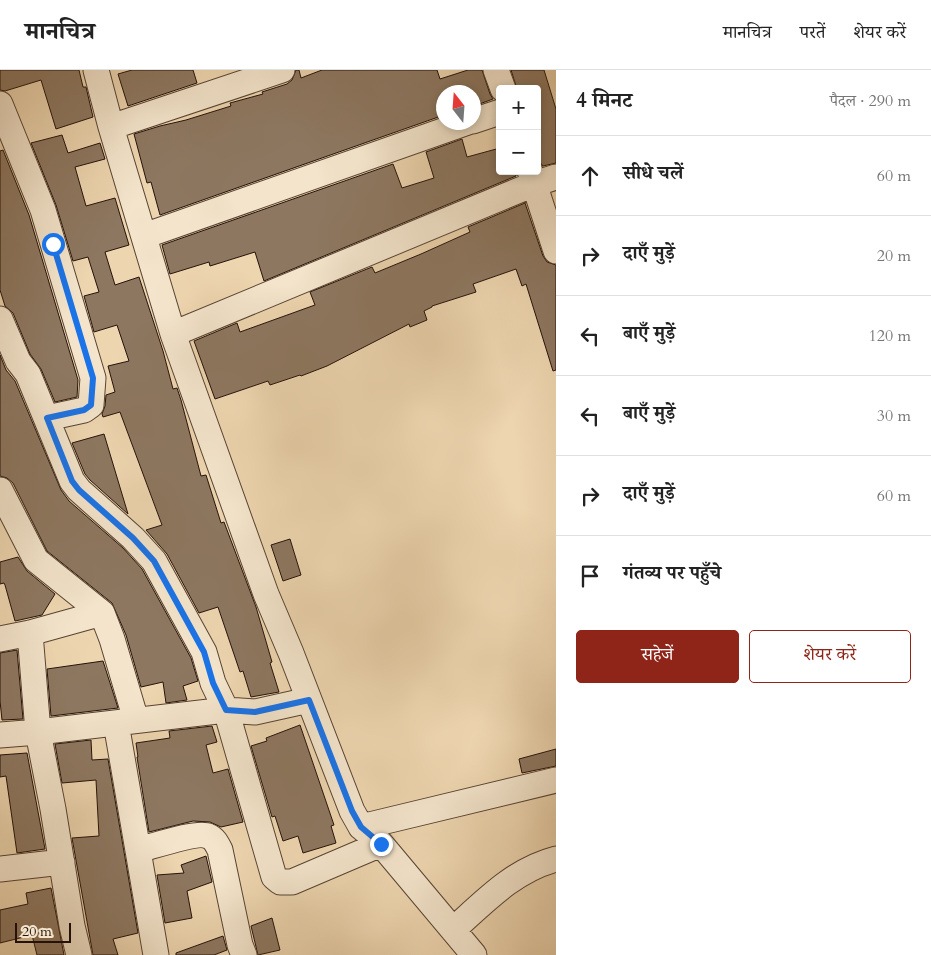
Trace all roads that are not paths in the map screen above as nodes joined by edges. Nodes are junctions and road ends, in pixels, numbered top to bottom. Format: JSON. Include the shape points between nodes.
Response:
{"nodes":[{"id":1,"x":96,"y":70,"type":"edge"},
{"id":2,"x":282,"y":70,"type":"edge"},
{"id":3,"x":496,"y":70,"type":"edge"},
{"id":4,"x":501,"y":85,"type":"edge"},
{"id":5,"x":0,"y":104,"type":"edge"},
{"id":6,"x":496,"y":113,"type":"edge"},
{"id":7,"x":481,"y":119,"type":"edge"},
{"id":8,"x":111,"y":127,"type":"junction"},
{"id":9,"x":445,"y":130,"type":"edge"},
{"id":10,"x":540,"y":178,"type":"edge"},
{"id":11,"x":144,"y":236,"type":"junction"},
{"id":12,"x":556,"y":251,"type":"edge"},
{"id":13,"x":0,"y":319,"type":"edge"},
{"id":14,"x":173,"y":334,"type":"junction"},
{"id":15,"x":47,"y":418,"type":"junction"},
{"id":16,"x":0,"y":490,"type":"edge"},
{"id":17,"x":9,"y":528,"type":"edge"},
{"id":18,"x":102,"y":613,"type":"junction"},
{"id":19,"x":30,"y":633,"type":"junction"},
{"id":20,"x":0,"y":639,"type":"edge"},
{"id":21,"x":309,"y":700,"type":"junction"},
{"id":22,"x":226,"y":710,"type":"junction"},
{"id":23,"x":126,"y":721,"type":"junction"},
{"id":24,"x":38,"y":732,"type":"junction"},
{"id":25,"x":0,"y":735,"type":"edge"},
{"id":26,"x":556,"y":780,"type":"edge"},
{"id":27,"x":361,"y":827,"type":"junction"},
{"id":28,"x":381,"y":844,"type":"junction"},
{"id":29,"x":138,"y":850,"type":"junction"},
{"id":30,"x":556,"y":859,"type":"edge"},
{"id":31,"x":62,"y":862,"type":"junction"},
{"id":32,"x":0,"y":868,"type":"edge"},
{"id":33,"x":454,"y":930,"type":"junction"},
{"id":34,"x":79,"y":955,"type":"edge"},
{"id":35,"x":156,"y":955,"type":"edge"},
{"id":36,"x":244,"y":955,"type":"edge"},
{"id":37,"x":474,"y":955,"type":"edge"}],
"edges":[{"from":1,"to":8,"type":"street"},
{"from":2,"to":8,"type":"street"},
{"from":3,"to":4,"type":"street"},
{"from":5,"to":15,"type":"street","via":[[42,210],[93,378],[91,405],[84,410]]},
{"from":6,"to":7,"type":"street"},
{"from":8,"to":11,"type":"street"},
{"from":9,"to":11,"type":"street"},
{"from":10,"to":12,"type":"street"},
{"from":10,"to":14,"type":"street"},
{"from":11,"to":14,"type":"street"},
{"from":13,"to":15,"type":"street"},
{"from":14,"to":21,"type":"street","via":[[266,594]]},
{"from":15,"to":22,"type":"street","via":[[72,481],[154,561],[204,652],[213,683]]},
{"from":16,"to":17,"type":"street"},
{"from":17,"to":18,"type":"street","via":[[36,560]]},
{"from":18,"to":19,"type":"street"},
{"from":18,"to":23,"type":"street","via":[[112,639]]},
{"from":19,"to":20,"type":"street"},
{"from":19,"to":24,"type":"street"},
{"from":21,"to":22,"type":"street","via":[[255,712]]},
{"from":21,"to":27,"type":"street"},
{"from":22,"to":23,"type":"street"},
{"from":22,"to":28,"type":"street","via":[[274,877],[280,882],[292,882]]},
{"from":23,"to":24,"type":"street"},
{"from":23,"to":29,"type":"street"},
{"from":24,"to":25,"type":"street"},
{"from":24,"to":31,"type":"street"},
{"from":26,"to":27,"type":"street"},
{"from":27,"to":28,"type":"street"},
{"from":28,"to":33,"type":"street"},
{"from":29,"to":35,"type":"street"},
{"from":29,"to":36,"type":"street","via":[[198,834],[215,841],[220,850]]},
{"from":30,"to":33,"type":"street","via":[[534,866],[496,890]]},
{"from":31,"to":32,"type":"street"},
{"from":31,"to":34,"type":"street"},
{"from":33,"to":37,"type":"street"}]}
